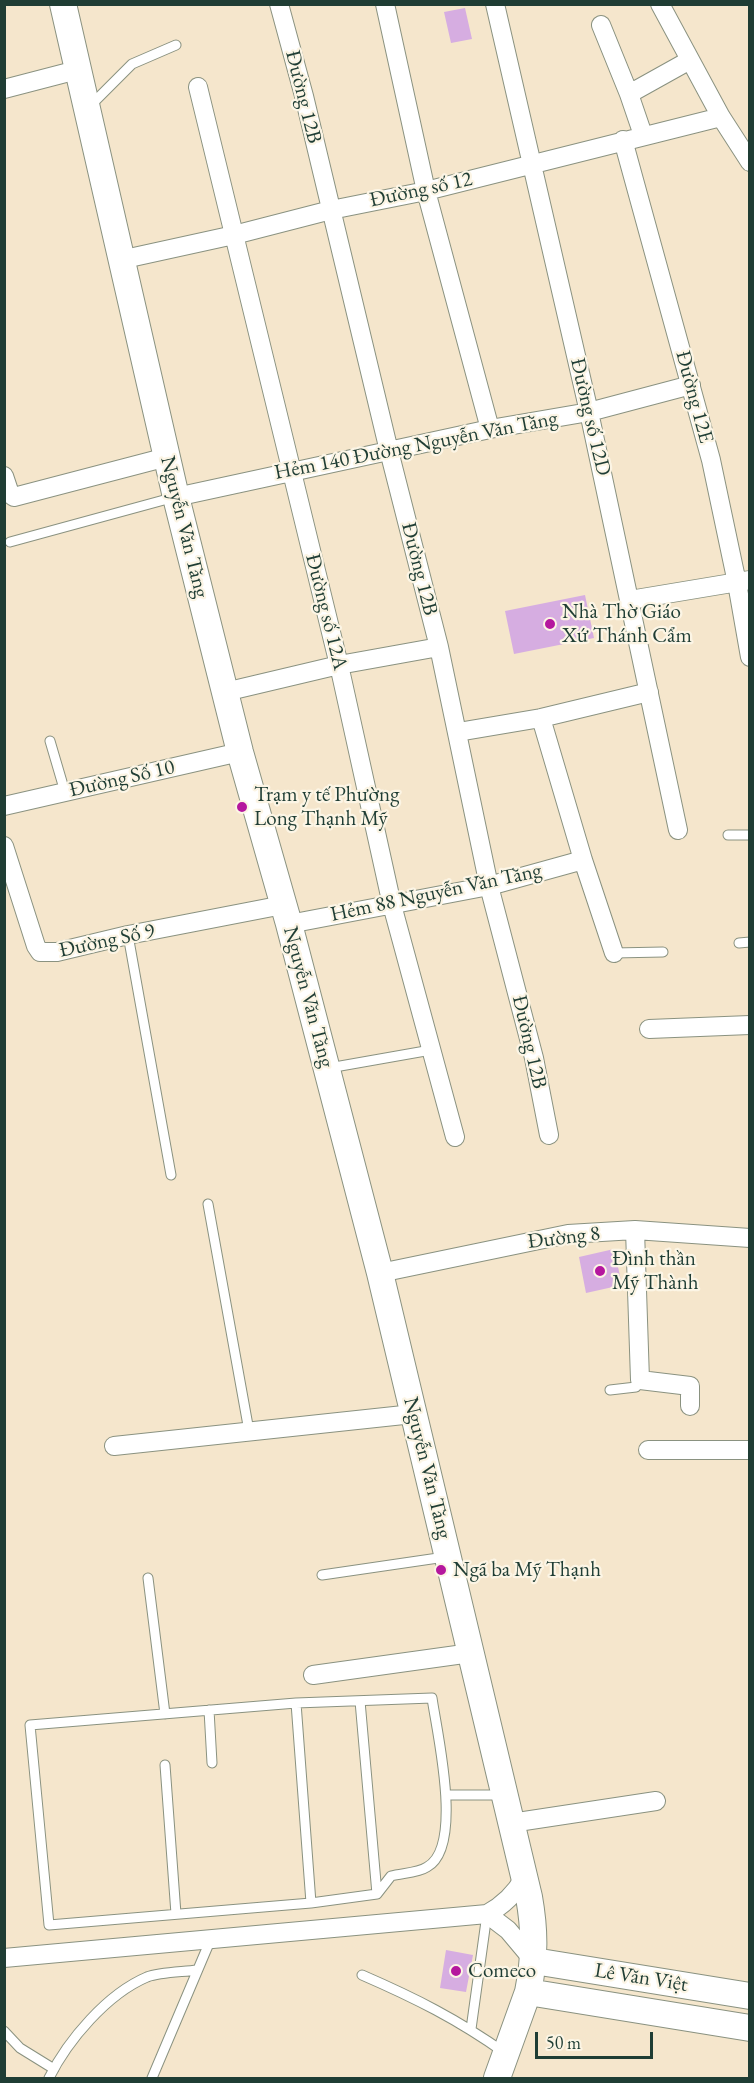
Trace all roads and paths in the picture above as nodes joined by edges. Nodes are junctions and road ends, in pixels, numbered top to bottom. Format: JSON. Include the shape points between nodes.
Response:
{"nodes":[{"id":1,"x":63,"y":4,"type":"edge"},
{"id":2,"x":279,"y":4,"type":"edge"},
{"id":3,"x":386,"y":4,"type":"edge"},
{"id":4,"x":495,"y":4,"type":"edge"},
{"id":5,"x":660,"y":4,"type":"edge"},
{"id":6,"x":601,"y":25,"type":"dead end"},
{"id":7,"x":176,"y":45,"type":"dead end"},
{"id":8,"x":690,"y":60,"type":"junction"},
{"id":9,"x":76,"y":70,"type":"junction"},
{"id":10,"x":198,"y":87,"type":"dead end"},
{"id":11,"x":4,"y":89,"type":"edge"},
{"id":12,"x":629,"y":94,"type":"junction"},
{"id":13,"x":86,"y":110,"type":"junction"},
{"id":14,"x":721,"y":117,"type":"junction"},
{"id":15,"x":643,"y":135,"type":"junction"},
{"id":16,"x":623,"y":140,"type":"junction"},
{"id":17,"x":750,"y":162,"type":"edge"},
{"id":18,"x":531,"y":165,"type":"junction"},
{"id":19,"x":426,"y":190,"type":"junction"},
{"id":20,"x":331,"y":210,"type":"junction"},
{"id":21,"x":234,"y":235,"type":"junction"},
{"id":22,"x":120,"y":260,"type":"junction"},
{"id":23,"x":691,"y":385,"type":"junction"},
{"id":24,"x":589,"y":412,"type":"junction"},
{"id":25,"x":490,"y":429,"type":"junction"},
{"id":26,"x":389,"y":451,"type":"junction"},
{"id":27,"x":167,"y":457,"type":"junction"},
{"id":28,"x":290,"y":471,"type":"junction"},
{"id":29,"x":4,"y":476,"type":"edge"},
{"id":30,"x":176,"y":497,"type":"junction"},
{"id":31,"x":10,"y":542,"type":"dead end"},
{"id":32,"x":743,"y":581,"type":"edge"},
{"id":33,"x":630,"y":600,"type":"junction"},
{"id":34,"x":439,"y":647,"type":"junction"},
{"id":35,"x":750,"y":657,"type":"edge"},
{"id":36,"x":339,"y":665,"type":"junction"},
{"id":37,"x":225,"y":692,"type":"junction"},
{"id":38,"x":649,"y":692,"type":"junction"},
{"id":39,"x":541,"y":718,"type":"junction"},
{"id":40,"x":458,"y":732,"type":"junction"},
{"id":41,"x":50,"y":741,"type":"dead end"},
{"id":42,"x":240,"y":753,"type":"junction"},
{"id":43,"x":65,"y":792,"type":"junction"},
{"id":44,"x":4,"y":806,"type":"edge"},
{"id":45,"x":678,"y":830,"type":"dead end"},
{"id":46,"x":728,"y":835,"type":"dead end"},
{"id":47,"x":750,"y":835,"type":"edge"},
{"id":48,"x":4,"y":846,"type":"edge"},
{"id":49,"x":583,"y":860,"type":"junction"},
{"id":50,"x":489,"y":886,"type":"junction"},
{"id":51,"x":392,"y":904,"type":"junction"},
{"id":52,"x":286,"y":915,"type":"junction"},
{"id":53,"x":128,"y":935,"type":"junction"},
{"id":54,"x":750,"y":942,"type":"edge"},
{"id":55,"x":739,"y":943,"type":"dead end"},
{"id":56,"x":663,"y":952,"type":"dead end"},
{"id":57,"x":614,"y":953,"type":"joint"},
{"id":58,"x":750,"y":1025,"type":"edge"},
{"id":59,"x":649,"y":1029,"type":"dead end"},
{"id":60,"x":431,"y":1050,"type":"junction"},
{"id":61,"x":326,"y":1068,"type":"junction"},
{"id":62,"x":549,"y":1135,"type":"dead end"},
{"id":63,"x":455,"y":1137,"type":"dead end"},
{"id":64,"x":171,"y":1175,"type":"dead end"},
{"id":65,"x":208,"y":1204,"type":"dead end"},
{"id":66,"x":635,"y":1230,"type":"junction"},
{"id":67,"x":750,"y":1238,"type":"edge"},
{"id":68,"x":381,"y":1273,"type":"junction"},
{"id":69,"x":640,"y":1380,"type":"junction"},
{"id":70,"x":610,"y":1390,"type":"dead end"},
{"id":71,"x":690,"y":1406,"type":"dead end"},
{"id":72,"x":413,"y":1414,"type":"junction"},
{"id":73,"x":249,"y":1431,"type":"junction"},
{"id":74,"x":114,"y":1446,"type":"dead end"},
{"id":75,"x":648,"y":1450,"type":"dead end"},
{"id":76,"x":750,"y":1450,"type":"edge"},
{"id":77,"x":448,"y":1557,"type":"junction"},
{"id":78,"x":322,"y":1575,"type":"dead end"},
{"id":79,"x":148,"y":1578,"type":"dead end"},
{"id":80,"x":471,"y":1653,"type":"junction"},
{"id":81,"x":313,"y":1675,"type":"dead end"},
{"id":82,"x":360,"y":1701,"type":"junction"},
{"id":83,"x":296,"y":1703,"type":"junction"},
{"id":84,"x":209,"y":1710,"type":"junction"},
{"id":85,"x":165,"y":1714,"type":"junction"},
{"id":86,"x":212,"y":1763,"type":"dead end"},
{"id":87,"x":165,"y":1765,"type":"dead end"},
{"id":88,"x":447,"y":1795,"type":"junction"},
{"id":89,"x":504,"y":1796,"type":"junction"},
{"id":90,"x":656,"y":1802,"type":"dead end"},
{"id":91,"x":511,"y":1823,"type":"junction"},
{"id":92,"x":524,"y":1878,"type":"junction"},
{"id":93,"x":377,"y":1894,"type":"junction"},
{"id":94,"x":311,"y":1903,"type":"junction"},
{"id":95,"x":176,"y":1914,"type":"junction"},
{"id":96,"x":487,"y":1914,"type":"junction"},
{"id":97,"x":210,"y":1941,"type":"junction"},
{"id":98,"x":4,"y":1958,"type":"edge"},
{"id":99,"x":534,"y":1961,"type":"junction"},
{"id":100,"x":197,"y":1970,"type":"junction"},
{"id":101,"x":362,"y":1975,"type":"dead end"},
{"id":102,"x":528,"y":1992,"type":"junction"},
{"id":103,"x":750,"y":1995,"type":"edge"},
{"id":104,"x":750,"y":2028,"type":"edge"},
{"id":105,"x":471,"y":2029,"type":"junction"},
{"id":106,"x":4,"y":2031,"type":"edge"},
{"id":107,"x":507,"y":2054,"type":"junction"},
{"id":108,"x":54,"y":2069,"type":"junction"},
{"id":109,"x":49,"y":2079,"type":"edge"},
{"id":110,"x":152,"y":2079,"type":"edge"},
{"id":111,"x":497,"y":2079,"type":"edge"}],
"edges":[{"from":1,"to":9,"type":"main road","name":"Nguyễn Văn Tăng"},
{"from":2,"to":20,"type":"street","name":"Đường 12B"},
{"from":3,"to":19,"type":"street"},
{"from":4,"to":18,"type":"street","name":"Đường số 12D"},
{"from":5,"to":8,"type":"street"},
{"from":6,"to":12,"type":"street"},
{"from":7,"to":13,"type":"lane","via":[[132,64]]},
{"from":8,"to":12,"type":"street"},
{"from":8,"to":14,"type":"street"},
{"from":9,"to":11,"type":"street"},
{"from":9,"to":13,"type":"main road","name":"Nguyễn Văn Tăng"},
{"from":10,"to":21,"type":"street","name":"Đường số 12A"},
{"from":12,"to":15,"type":"street"},
{"from":13,"to":22,"type":"main road","name":"Nguyễn Văn Tăng"},
{"from":14,"to":15,"type":"street","name":"Đường số 12"},
{"from":14,"to":17,"type":"street"},
{"from":15,"to":16,"type":"street","name":"Đường số 12"},
{"from":16,"to":18,"type":"street","name":"Đường số 12"},
{"from":16,"to":23,"type":"street","name":"Đường 12E"},
{"from":18,"to":19,"type":"street","name":"Đường số 12"},
{"from":18,"to":24,"type":"street","name":"Đường số 12D"},
{"from":19,"to":20,"type":"street","name":"Đường số 12"},
{"from":19,"to":25,"type":"street"},
{"from":20,"to":21,"type":"street","name":"Đường số 12"},
{"from":20,"to":26,"type":"street","name":"Đường 12B"},
{"from":21,"to":22,"type":"street","name":"Đường số 12"},
{"from":21,"to":28,"type":"street","name":"Đường số 12A"},
{"from":22,"to":27,"type":"main road","name":"Nguyễn Văn Tăng"},
{"from":23,"to":24,"type":"street","name":"Hẻm 140 Đường Nguyễn Văn Tăng"},
{"from":23,"to":32,"type":"street","name":"Đường 12E"},
{"from":24,"to":25,"type":"street","name":"Hẻm 140 Đường Nguyễn Văn Tăng"},
{"from":24,"to":33,"type":"street","name":"Đường số 12D"},
{"from":25,"to":26,"type":"street","name":"Hẻm 140 Đường Nguyễn Văn Tăng"},
{"from":26,"to":28,"type":"street","name":"Hẻm 140 Đường Nguyễn Văn Tăng"},
{"from":26,"to":34,"type":"street","name":"Đường 12B"},
{"from":27,"to":29,"type":"street","via":[[14,497]]},
{"from":27,"to":30,"type":"main road","name":"Nguyễn Văn Tăng"},
{"from":28,"to":30,"type":"street","name":"Hẻm 140 Đường Nguyễn Văn Tăng"},
{"from":28,"to":36,"type":"street","name":"Đường số 12A"},
{"from":30,"to":31,"type":"lane"},
{"from":30,"to":37,"type":"main road","name":"Nguyễn Văn Tăng"},
{"from":32,"to":33,"type":"street"},
{"from":32,"to":35,"type":"street","name":"Đường 12E"},
{"from":33,"to":38,"type":"street","name":"Đường số 12D"},
{"from":34,"to":36,"type":"street"},
{"from":34,"to":40,"type":"street","name":"Đường 12B"},
{"from":36,"to":37,"type":"street"},
{"from":36,"to":51,"type":"street","name":"Đường số 12A"},
{"from":37,"to":42,"type":"main road","name":"Nguyễn Văn Tăng"},
{"from":38,"to":39,"type":"street"},
{"from":38,"to":45,"type":"street","name":"Đường số 12D"},
{"from":39,"to":40,"type":"street"},
{"from":39,"to":49,"type":"street"},
{"from":40,"to":50,"type":"street","name":"Đường 12B"},
{"from":41,"to":43,"type":"lane"},
{"from":42,"to":43,"type":"street","name":"Đường Số 10"},
{"from":42,"to":52,"type":"main road","name":"Nguyễn Văn Tăng"},
{"from":43,"to":44,"type":"street","name":"Đường Số 10"},
{"from":46,"to":47,"type":"lane"},
{"from":48,"to":53,"type":"street","name":"Đường Số 9","via":[[40,952],[57,952]]},
{"from":49,"to":50,"type":"street","name":"Hẻm 88 Nguyễn Văn Tăng"},
{"from":49,"to":57,"type":"street"},
{"from":50,"to":51,"type":"street","name":"Hẻm 88 Nguyễn Văn Tăng"},
{"from":50,"to":62,"type":"street","name":"Đường 12B","via":[[534,1058]]},
{"from":51,"to":52,"type":"street","name":"Hẻm 88 Nguyễn Văn Tăng"},
{"from":51,"to":60,"type":"street","name":"Đường số 12A"},
{"from":52,"to":53,"type":"street","name":"Đường Số 9"},
{"from":52,"to":61,"type":"main road","name":"Nguyễn Văn Tăng"},
{"from":53,"to":64,"type":"lane"},
{"from":54,"to":55,"type":"lane"},
{"from":56,"to":57,"type":"lane"},
{"from":58,"to":59,"type":"street"},
{"from":60,"to":61,"type":"lane"},
{"from":60,"to":63,"type":"street","name":"Đường số 12A"},
{"from":61,"to":68,"type":"main road","name":"Nguyễn Văn Tăng"},
{"from":65,"to":73,"type":"lane"},
{"from":66,"to":67,"type":"street","name":"Đường 8"},
{"from":66,"to":68,"type":"street","name":"Đường 8","via":[[568,1234]]},
{"from":66,"to":69,"type":"street"},
{"from":68,"to":72,"type":"main road","name":"Nguyễn Văn Tăng"},
{"from":69,"to":70,"type":"lane","via":[[636,1387]]},
{"from":69,"to":71,"type":"street","via":[[690,1386]]},
{"from":72,"to":73,"type":"street"},
{"from":72,"to":77,"type":"main road","name":"Nguyễn Văn Tăng"},
{"from":73,"to":74,"type":"street"},
{"from":75,"to":76,"type":"street"},
{"from":77,"to":78,"type":"lane"},
{"from":77,"to":80,"type":"main road","name":"Nguyễn Văn Tăng"},
{"from":79,"to":85,"type":"lane"},
{"from":80,"to":81,"type":"street"},
{"from":80,"to":89,"type":"main road","name":"Nguyễn Văn Tăng"},
{"from":82,"to":83,"type":"lane"},
{"from":82,"to":88,"type":"lane","via":[[432,1698]]},
{"from":82,"to":93,"type":"lane"},
{"from":83,"to":84,"type":"lane"},
{"from":83,"to":94,"type":"lane"},
{"from":84,"to":85,"type":"lane"},
{"from":84,"to":86,"type":"lane"},
{"from":85,"to":95,"type":"lane","via":[[30,1725],[49,1925]]},
{"from":87,"to":95,"type":"lane"},
{"from":88,"to":89,"type":"lane"},
{"from":88,"to":93,"type":"lane","via":[[443,1849],[428,1867],[391,1876]]},
{"from":89,"to":91,"type":"main road","name":"Nguyễn Văn Tăng"},
{"from":90,"to":91,"type":"street"},
{"from":91,"to":92,"type":"main road","name":"Nguyễn Văn Tăng"},
{"from":92,"to":96,"type":"street","via":[[506,1902]]},
{"from":92,"to":99,"type":"main road","name":"Nguyễn Văn Tăng","via":[[533,1916]]},
{"from":93,"to":94,"type":"lane"},
{"from":94,"to":95,"type":"lane"},
{"from":96,"to":97,"type":"street"},
{"from":96,"to":99,"type":"street","via":[[508,1930]]},
{"from":96,"to":105,"type":"lane"},
{"from":97,"to":98,"type":"street"},
{"from":97,"to":100,"type":"lane"},
{"from":99,"to":102,"type":"main road","name":"Nguyễn Văn Tăng"},
{"from":99,"to":103,"type":"main road","name":"Lê Văn Việt"},
{"from":100,"to":108,"type":"lane","via":[[148,1977],[107,2001]]},
{"from":100,"to":110,"type":"lane"},
{"from":101,"to":105,"type":"lane"},
{"from":102,"to":104,"type":"main road","name":"Lê Văn Việt"},
{"from":102,"to":107,"type":"main road","name":"Nguyễn Văn Tăng"},
{"from":105,"to":107,"type":"lane"},
{"from":106,"to":108,"type":"lane","via":[[20,2048]]},
{"from":107,"to":111,"type":"main road","name":"Nguyễn Văn Tăng"},
{"from":108,"to":109,"type":"lane"}]}
